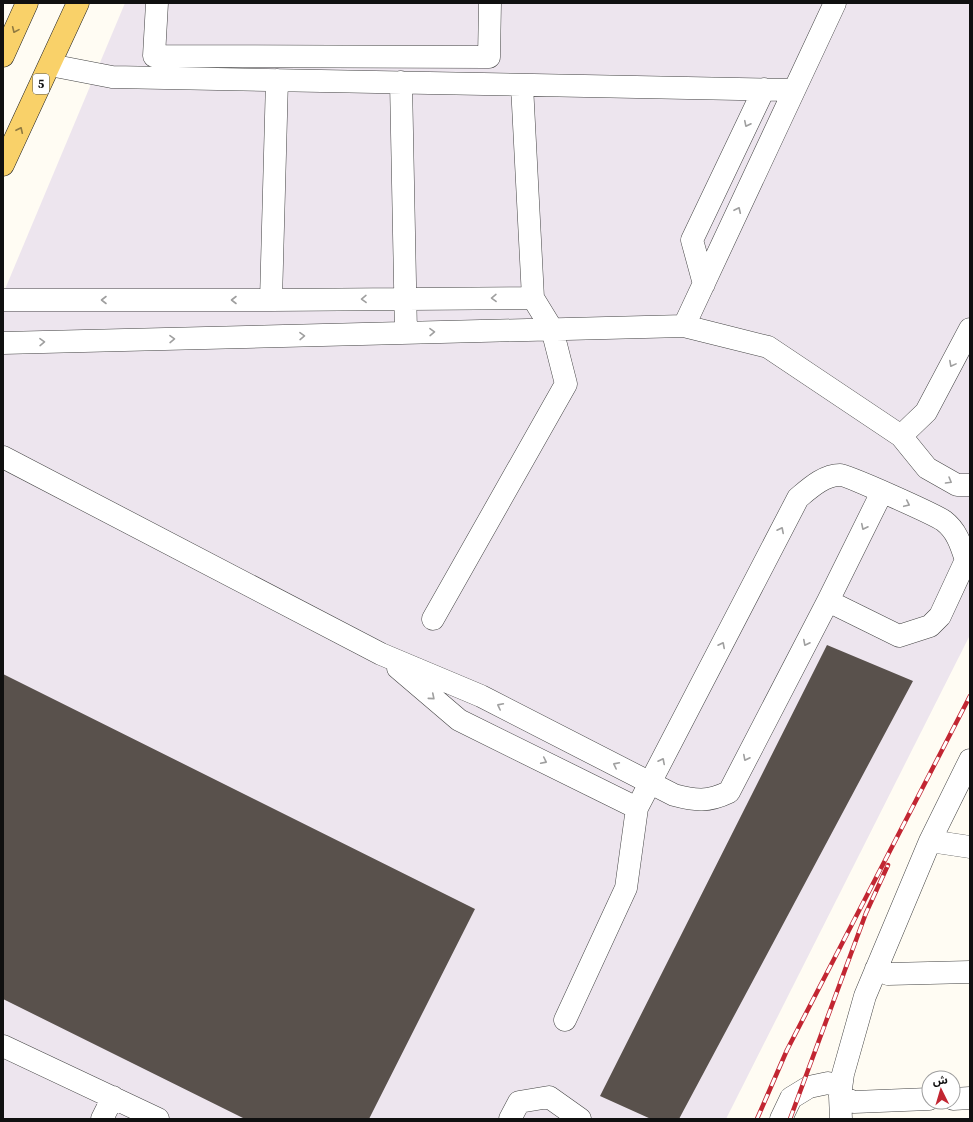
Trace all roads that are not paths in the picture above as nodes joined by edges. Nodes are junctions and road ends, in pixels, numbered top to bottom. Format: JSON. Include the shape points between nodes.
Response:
{"nodes":[{"id":1,"x":27,"y":3,"type":"edge"},
{"id":2,"x":78,"y":3,"type":"edge"},
{"id":3,"x":157,"y":3,"type":"edge"},
{"id":4,"x":490,"y":3,"type":"edge"},
{"id":5,"x":835,"y":3,"type":"edge"},
{"id":6,"x":3,"y":56,"type":"edge"},
{"id":7,"x":154,"y":56,"type":"junction"},
{"id":8,"x":50,"y":65,"type":"junction"},
{"id":9,"x":154,"y":78,"type":"junction"},
{"id":10,"x":277,"y":80,"type":"junction"},
{"id":11,"x":401,"y":82,"type":"junction"},
{"id":12,"x":522,"y":85,"type":"junction"},
{"id":13,"x":764,"y":89,"type":"junction"},
{"id":14,"x":793,"y":90,"type":"junction"},
{"id":15,"x":3,"y":165,"type":"edge"},
{"id":16,"x":692,"y":240,"type":"junction"},
{"id":17,"x":723,"y":241,"type":"junction"},
{"id":18,"x":704,"y":284,"type":"junction"},
{"id":19,"x":533,"y":298,"type":"junction"},
{"id":20,"x":405,"y":299,"type":"junction"},
{"id":21,"x":3,"y":300,"type":"edge"},
{"id":22,"x":271,"y":300,"type":"junction"},
{"id":23,"x":684,"y":326,"type":"junction"},
{"id":24,"x":552,"y":329,"type":"junction"},
{"id":25,"x":970,"y":329,"type":"edge"},
{"id":26,"x":406,"y":333,"type":"junction"},
{"id":27,"x":3,"y":343,"type":"edge"},
{"id":28,"x":901,"y":436,"type":"junction"},
{"id":29,"x":3,"y":457,"type":"edge"},
{"id":30,"x":970,"y":485,"type":"edge"},
{"id":31,"x":882,"y":492,"type":"junction"},
{"id":32,"x":828,"y":601,"type":"junction"},
{"id":33,"x":433,"y":619,"type":"dead end"},
{"id":34,"x":381,"y":654,"type":"junction"},
{"id":35,"x":970,"y":760,"type":"edge"},
{"id":36,"x":651,"y":782,"type":"junction"},
{"id":37,"x":637,"y":808,"type":"junction"},
{"id":38,"x":930,"y":841,"type":"junction"},
{"id":39,"x":970,"y":847,"type":"edge"},
{"id":40,"x":876,"y":969,"type":"junction"},
{"id":41,"x":970,"y":972,"type":"edge"},
{"id":42,"x":565,"y":1020,"type":"dead end"},
{"id":43,"x":3,"y":1046,"type":"edge"},
{"id":44,"x":841,"y":1091,"type":"junction"},
{"id":45,"x":113,"y":1097,"type":"junction"},
{"id":46,"x":921,"y":1099,"type":"edge"},
{"id":47,"x":102,"y":1119,"type":"edge"},
{"id":48,"x":158,"y":1119,"type":"edge"},
{"id":49,"x":510,"y":1119,"type":"edge"},
{"id":50,"x":580,"y":1119,"type":"edge"},
{"id":51,"x":781,"y":1119,"type":"edge"},
{"id":52,"x":841,"y":1119,"type":"edge"}],
"edges":[{"from":1,"to":6,"type":"main road","one_way":true},
{"from":2,"to":8,"type":"main road","number":"5"},
{"from":3,"to":7,"type":"street"},
{"from":4,"to":7,"type":"street","via":[[489,56]]},
{"from":5,"to":14,"type":"street"},
{"from":7,"to":9,"type":"street"},
{"from":8,"to":9,"type":"street","via":[[112,77]]},
{"from":15,"to":8,"type":"main road","number":"5","one_way":true},
{"from":9,"to":10,"type":"street"},
{"from":10,"to":11,"type":"street"},
{"from":10,"to":22,"type":"street"},
{"from":11,"to":12,"type":"street"},
{"from":11,"to":20,"type":"street"},
{"from":12,"to":13,"type":"street"},
{"from":12,"to":19,"type":"street"},
{"from":13,"to":14,"type":"street"},
{"from":13,"to":16,"type":"street","one_way":true},
{"from":17,"to":14,"type":"street","one_way":true},
{"from":16,"to":17,"type":"street","via":[[698,250],[711,251]]},
{"from":16,"to":18,"type":"street"},
{"from":17,"to":18,"type":"street"},
{"from":18,"to":23,"type":"street"},
{"from":19,"to":20,"type":"street","one_way":true},
{"from":19,"to":24,"type":"street"},
{"from":20,"to":22,"type":"street","one_way":true},
{"from":20,"to":26,"type":"street"},
{"from":22,"to":21,"type":"street","one_way":true},
{"from":23,"to":24,"type":"street"},
{"from":23,"to":28,"type":"street","via":[[768,347]]},
{"from":26,"to":24,"type":"street","one_way":true},
{"from":24,"to":33,"type":"street","via":[[566,384]]},
{"from":25,"to":28,"type":"street","one_way":true,"via":[[926,412]]},
{"from":27,"to":26,"type":"street","one_way":true},
{"from":28,"to":30,"type":"street","one_way":true,"via":[[926,468],[957,485]]},
{"from":29,"to":34,"type":"street"},
{"from":31,"to":32,"type":"street","one_way":true},
{"from":31,"to":32,"type":"street","one_way":true,"via":[[944,521],[959,538],[966,560],[940,616],[930,626],[899,636]]},
{"from":36,"to":31,"type":"street","one_way":true,"via":[[798,498],[818,482],[841,475]]},
{"from":32,"to":36,"type":"street","one_way":true,"via":[[729,792],[713,799],[692,800],[674,795]]},
{"from":36,"to":34,"type":"street","one_way":true,"via":[[481,696]]},
{"from":34,"to":37,"type":"street","one_way":true,"via":[[459,720]]},
{"from":35,"to":38,"type":"street"},
{"from":36,"to":37,"type":"street"},
{"from":37,"to":42,"type":"street","via":[[626,888]]},
{"from":38,"to":39,"type":"street"},
{"from":38,"to":40,"type":"street"},
{"from":40,"to":41,"type":"street","via":[[888,974]]},
{"from":40,"to":44,"type":"street","via":[[865,996],[843,1074]]},
{"from":43,"to":45,"type":"street"},
{"from":44,"to":46,"type":"street","via":[[854,1102]]},
{"from":44,"to":51,"type":"street","via":[[828,1083],[809,1087],[791,1098]]},
{"from":44,"to":52,"type":"street"},
{"from":45,"to":47,"type":"street"},
{"from":45,"to":48,"type":"street"},
{"from":49,"to":50,"type":"street","via":[[519,1102],[549,1097]]}]}
